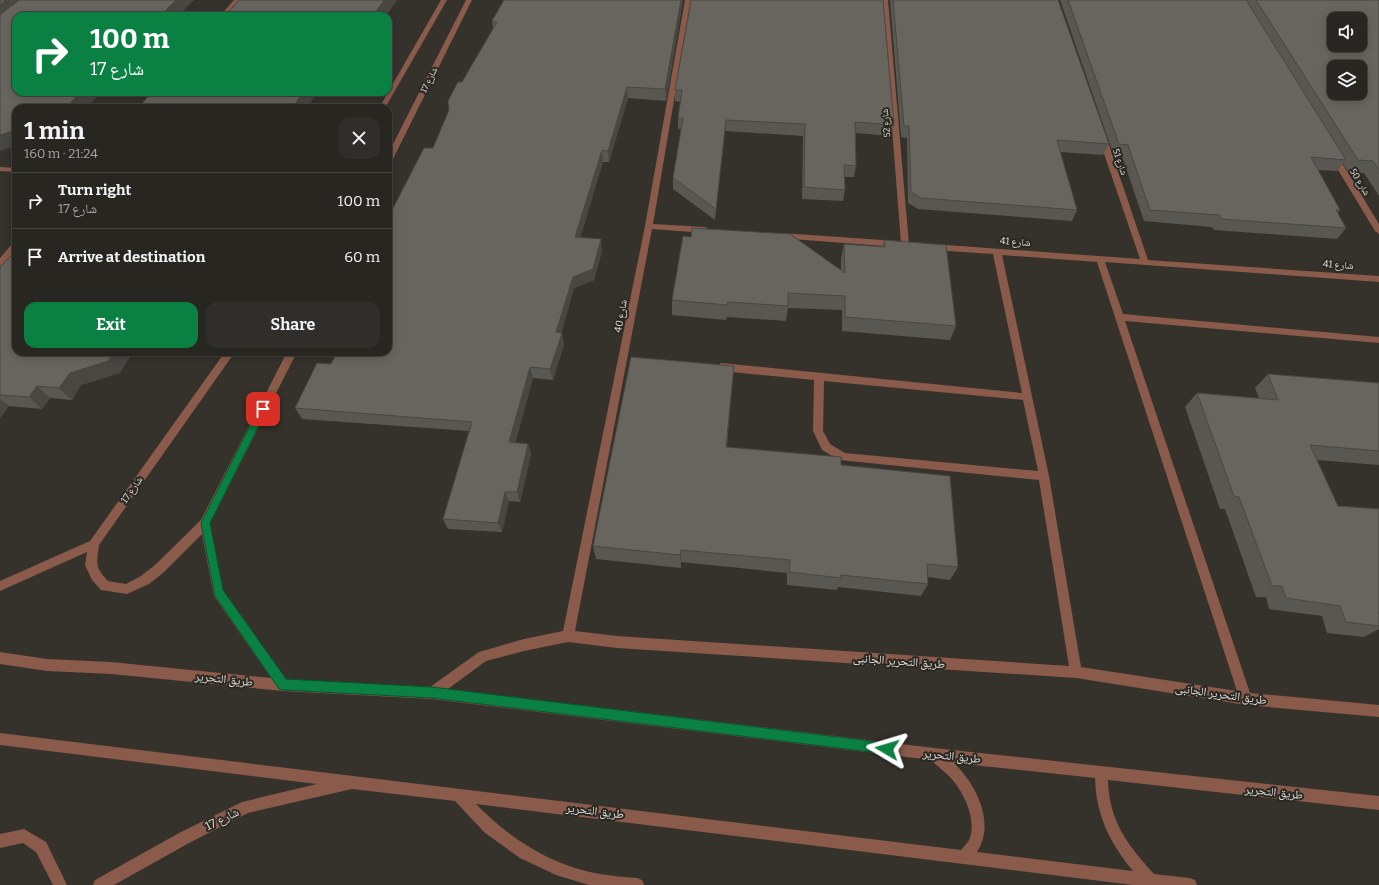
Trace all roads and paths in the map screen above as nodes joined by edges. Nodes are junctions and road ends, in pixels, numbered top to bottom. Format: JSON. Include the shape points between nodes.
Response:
{"nodes":[{"id":1,"x":238,"y":0,"type":"edge"},
{"id":2,"x":444,"y":0,"type":"edge"},
{"id":3,"x":469,"y":0,"type":"edge"},
{"id":4,"x":688,"y":0,"type":"edge"},
{"id":5,"x":885,"y":0,"type":"edge"},
{"id":6,"x":227,"y":12,"type":"edge"},
{"id":7,"x":392,"y":91,"type":"edge"},
{"id":8,"x":1099,"y":127,"type":"edge"},
{"id":9,"x":1329,"y":149,"type":"edge"},
{"id":10,"x":392,"y":153,"type":"edge"},
{"id":11,"x":0,"y":169,"type":"edge"},
{"id":12,"x":12,"y":170,"type":"edge"},
{"id":13,"x":649,"y":226,"type":"junction"},
{"id":14,"x":711,"y":231,"type":"edge"},
{"id":15,"x":1379,"y":231,"type":"edge"},
{"id":16,"x":773,"y":235,"type":"edge"},
{"id":17,"x":928,"y":246,"type":"edge"},
{"id":18,"x":12,"y":250,"type":"edge"},
{"id":19,"x":997,"y":252,"type":"junction"},
{"id":20,"x":1100,"y":259,"type":"junction"},
{"id":21,"x":1145,"y":262,"type":"junction"},
{"id":22,"x":0,"y":263,"type":"edge"},
{"id":23,"x":1379,"y":279,"type":"edge"},
{"id":24,"x":1119,"y":317,"type":"junction"},
{"id":25,"x":1379,"y":340,"type":"edge"},
{"id":26,"x":227,"y":356,"type":"edge"},
{"id":27,"x":290,"y":356,"type":"edge"},
{"id":28,"x":710,"y":366,"type":"edge"},
{"id":29,"x":819,"y":377,"type":"junction"},
{"id":30,"x":1028,"y":397,"type":"junction"},
{"id":31,"x":1044,"y":476,"type":"junction"},
{"id":32,"x":205,"y":523,"type":"junction"},
{"id":33,"x":94,"y":544,"type":"junction"},
{"id":34,"x":0,"y":586,"type":"edge"},
{"id":35,"x":568,"y":636,"type":"junction"},
{"id":36,"x":0,"y":658,"type":"edge"},
{"id":37,"x":1076,"y":672,"type":"junction"},
{"id":38,"x":283,"y":685,"type":"junction"},
{"id":39,"x":432,"y":693,"type":"junction"},
{"id":40,"x":1246,"y":699,"type":"junction"},
{"id":41,"x":1379,"y":711,"type":"edge"},
{"id":42,"x":0,"y":739,"type":"edge"},
{"id":43,"x":934,"y":754,"type":"junction"},
{"id":44,"x":1101,"y":773,"type":"junction"},
{"id":45,"x":355,"y":782,"type":"junction"},
{"id":46,"x":457,"y":794,"type":"junction"},
{"id":47,"x":1379,"y":803,"type":"edge"},
{"id":48,"x":0,"y":842,"type":"edge"},
{"id":49,"x":964,"y":857,"type":"junction"},
{"id":50,"x":1150,"y":880,"type":"junction"},
{"id":51,"x":60,"y":885,"type":"edge"},
{"id":52,"x":100,"y":885,"type":"edge"},
{"id":53,"x":637,"y":885,"type":"edge"},
{"id":54,"x":1190,"y":885,"type":"edge"}],
"edges":[{"from":1,"to":6,"type":"street"},
{"from":2,"to":7,"type":"street"},
{"from":3,"to":10,"type":"street","name":"شارع 17"},
{"from":4,"to":13,"type":"street","name":"شارع 40"},
{"from":5,"to":16,"type":"street","name":"شارع 52","via":[[909,245]]},
{"from":8,"to":21,"type":"street","name":"شارع 51"},
{"from":9,"to":15,"type":"street","name":"شارع 50"},
{"from":11,"to":12,"type":"street"},
{"from":13,"to":14,"type":"street"},
{"from":13,"to":35,"type":"street","name":"شارع 40","via":[[628,358]]},
{"from":17,"to":19,"type":"street","name":"شارع 41"},
{"from":18,"to":22,"type":"street"},
{"from":19,"to":20,"type":"street","name":"شارع 41"},
{"from":19,"to":30,"type":"street"},
{"from":20,"to":21,"type":"street","name":"شارع 41"},
{"from":20,"to":24,"type":"street"},
{"from":21,"to":23,"type":"street","name":"شارع 41"},
{"from":24,"to":25,"type":"street"},
{"from":24,"to":40,"type":"street"},
{"from":26,"to":33,"type":"street","name":"شارع 17"},
{"from":27,"to":32,"type":"street"},
{"from":28,"to":29,"type":"street"},
{"from":29,"to":30,"type":"street"},
{"from":29,"to":31,"type":"street","via":[[818,431],[826,447],[843,458]]},
{"from":30,"to":31,"type":"street"},
{"from":31,"to":37,"type":"street"},
{"from":32,"to":33,"type":"street","via":[[154,573],[127,589],[105,586],[96,576],[91,565]]},
{"from":32,"to":38,"type":"street","via":[[218,592]]},
{"from":33,"to":34,"type":"street"},
{"from":35,"to":37,"type":"street","name":"طريق التحرير الجانبى","via":[[616,642]]},
{"from":35,"to":39,"type":"street","name":"طريق التحرير الجانبى","via":[[483,656]]},
{"from":36,"to":38,"type":"street","name":"طريق التحرير","via":[[47,665],[111,668]]},
{"from":37,"to":40,"type":"street","name":"طريق التحرير الجانبى"},
{"from":38,"to":39,"type":"street","name":"طريق التحرير"},
{"from":39,"to":43,"type":"street","name":"طريق التحرير"},
{"from":40,"to":41,"type":"street","name":"طريق التحرير الجانبى"},
{"from":42,"to":45,"type":"street","name":"طريق التحرير"},
{"from":43,"to":44,"type":"street","name":"طريق التحرير"},
{"from":43,"to":49,"type":"street","via":[[949,765],[962,780],[971,797],[976,819],[976,841]]},
{"from":44,"to":47,"type":"street","name":"طريق التحرير"},
{"from":44,"to":50,"type":"street","via":[[1101,793],[1106,817],[1117,841]]},
{"from":45,"to":46,"type":"street","name":"طريق التحرير"},
{"from":45,"to":52,"type":"street","name":"شارع 17","via":[[247,807],[184,838]]},
{"from":46,"to":49,"type":"street","name":"طريق التحرير"},
{"from":46,"to":53,"type":"street","via":[[490,828],[525,853],[561,870],[600,880]]},
{"from":48,"to":51,"type":"street","via":[[24,836],[41,847]]},
{"from":49,"to":50,"type":"street","name":"طريق التحرير"},
{"from":50,"to":54,"type":"street","name":"طريق التحرير"}]}
